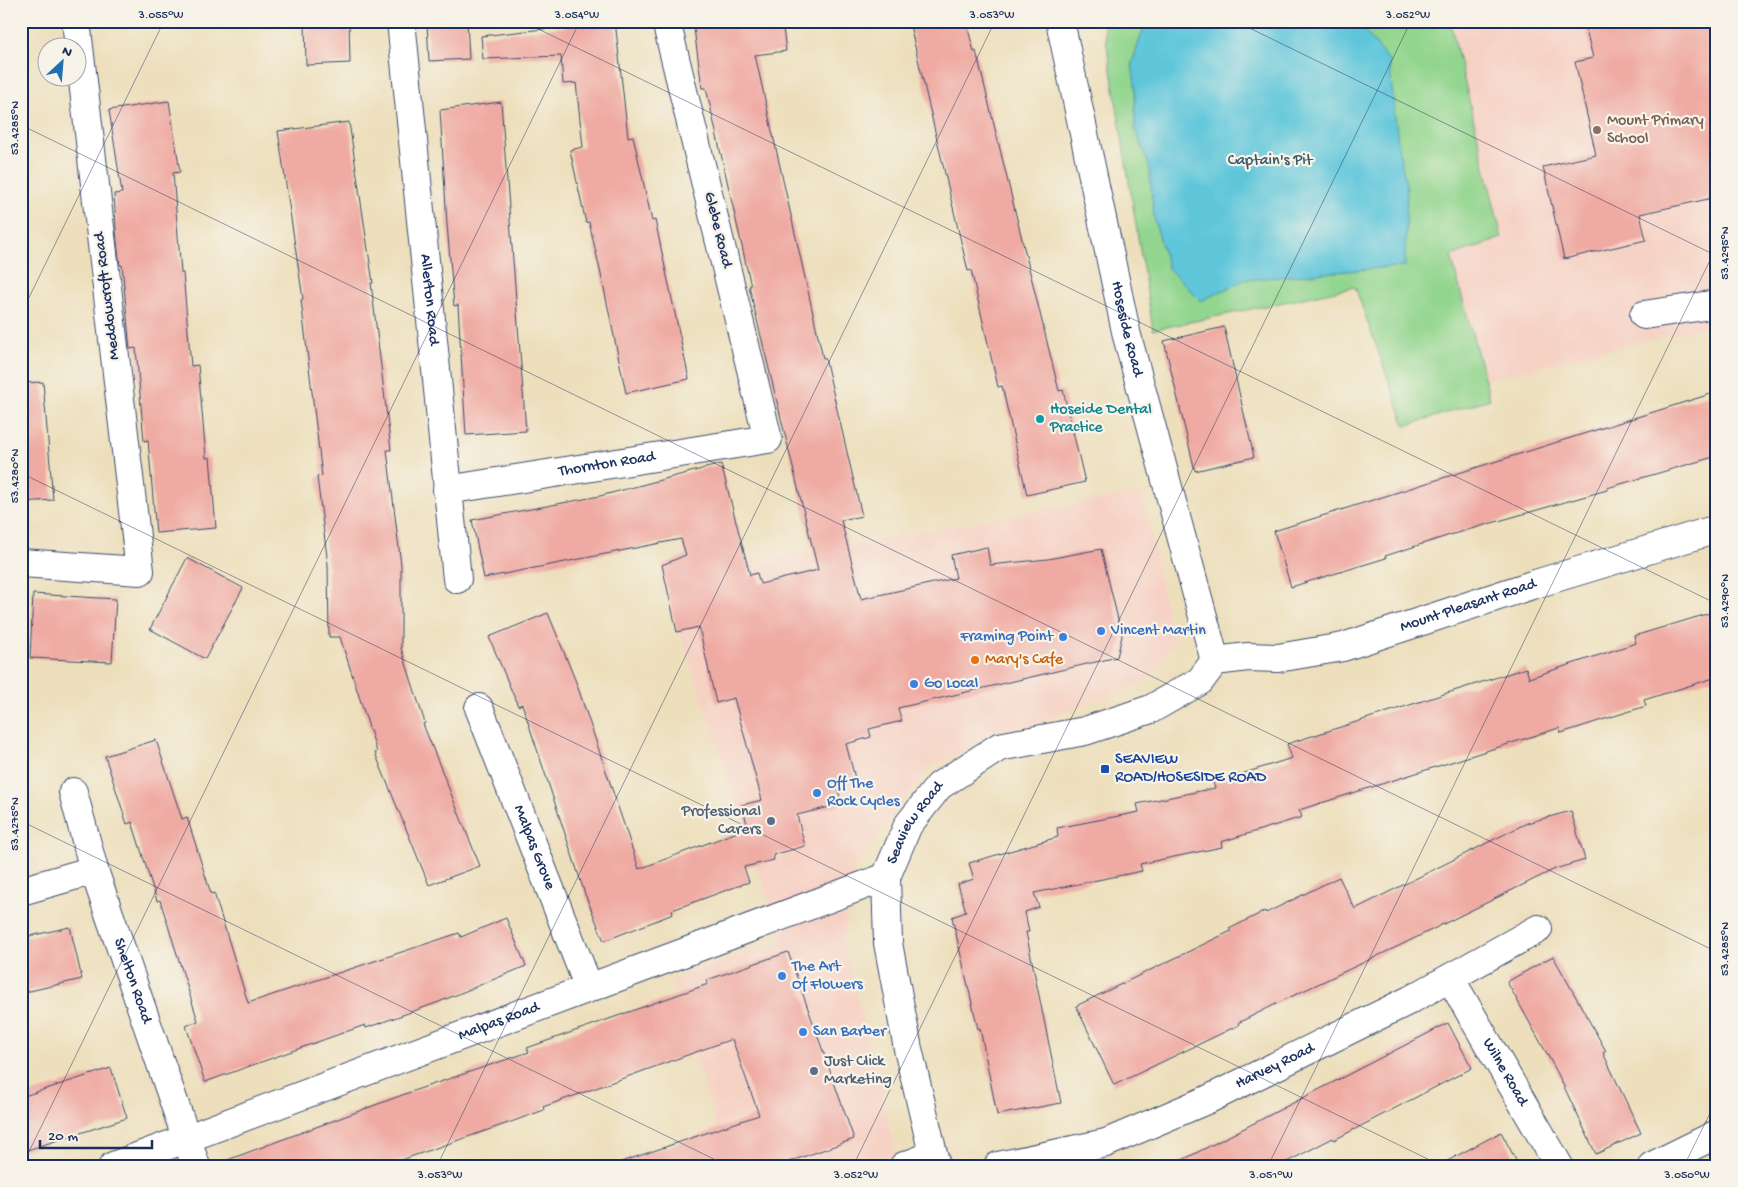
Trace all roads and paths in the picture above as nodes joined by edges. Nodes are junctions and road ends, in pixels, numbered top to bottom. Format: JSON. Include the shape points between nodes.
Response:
{"nodes":[{"id":1,"x":76,"y":21,"type":"edge"},
{"id":2,"x":401,"y":21,"type":"edge"},
{"id":3,"x":666,"y":21,"type":"edge"},
{"id":4,"x":1060,"y":21,"type":"edge"},
{"id":5,"x":1717,"y":304,"type":"edge"},
{"id":6,"x":1644,"y":315,"type":"dead end"},
{"id":7,"x":768,"y":439,"type":"joint"},
{"id":8,"x":448,"y":490,"type":"junction"},
{"id":9,"x":1717,"y":529,"type":"edge"},
{"id":10,"x":21,"y":563,"type":"edge"},
{"id":11,"x":457,"y":579,"type":"dead end"},
{"id":12,"x":1215,"y":661,"type":"junction"},
{"id":13,"x":479,"y":708,"type":"dead end"},
{"id":14,"x":73,"y":792,"type":"dead end"},
{"id":15,"x":94,"y":870,"type":"junction"},
{"id":16,"x":886,"y":878,"type":"junction"},
{"id":17,"x":21,"y":891,"type":"edge"},
{"id":18,"x":1538,"y":929,"type":"dead end"},
{"id":19,"x":1450,"y":978,"type":"junction"},
{"id":20,"x":589,"y":988,"type":"junction"},
{"id":21,"x":186,"y":1138,"type":"junction"},
{"id":22,"x":1707,"y":1138,"type":"edge"},
{"id":23,"x":934,"y":1160,"type":"edge"},
{"id":24,"x":112,"y":1166,"type":"edge"},
{"id":25,"x":196,"y":1166,"type":"edge"},
{"id":26,"x":904,"y":1166,"type":"edge"},
{"id":27,"x":998,"y":1166,"type":"edge"},
{"id":28,"x":1559,"y":1166,"type":"edge"},
{"id":29,"x":1652,"y":1166,"type":"edge"}],
"edges":[{"from":1,"to":10,"type":"street","name":"Meddowcroft Road","via":[[140,571]]},
{"from":2,"to":8,"type":"street","name":"Allerton Road"},
{"from":3,"to":7,"type":"street","name":"Glebe Road"},
{"from":4,"to":12,"type":"street","name":"Hoseside Road","via":[[1127,336]]},
{"from":5,"to":6,"type":"street"},
{"from":7,"to":8,"type":"street","name":"Thornton Road"},
{"from":8,"to":11,"type":"street","name":"Allerton Road"},
{"from":9,"to":12,"type":"street","name":"Mount Pleasant Road","via":[[1343,647],[1278,658]]},
{"from":12,"to":16,"type":"street","name":"Seaview Road","via":[[1200,681],[1151,709],[1085,731],[999,746],[939,786],[908,825]]},
{"from":13,"to":20,"type":"street","name":"Malpas Grove"},
{"from":14,"to":15,"type":"street","name":"Shelton Road"},
{"from":15,"to":17,"type":"street"},
{"from":15,"to":21,"type":"street","name":"Shelton Road"},
{"from":16,"to":20,"type":"street","name":"Malpas Road"},
{"from":16,"to":23,"type":"street","name":"Seaview Road","via":[[888,943]]},
{"from":18,"to":19,"type":"street","name":"Harvey Road"},
{"from":19,"to":27,"type":"street","name":"Harvey Road","via":[[1209,1099],[1106,1143]]},
{"from":19,"to":28,"type":"street","name":"Wilne Road"},
{"from":20,"to":21,"type":"street","name":"Malpas Road"},
{"from":21,"to":24,"type":"street","name":"Malpas Road"},
{"from":21,"to":25,"type":"street","name":"Shelton Road"},
{"from":22,"to":29,"type":"street"},
{"from":23,"to":26,"type":"street"}]}
